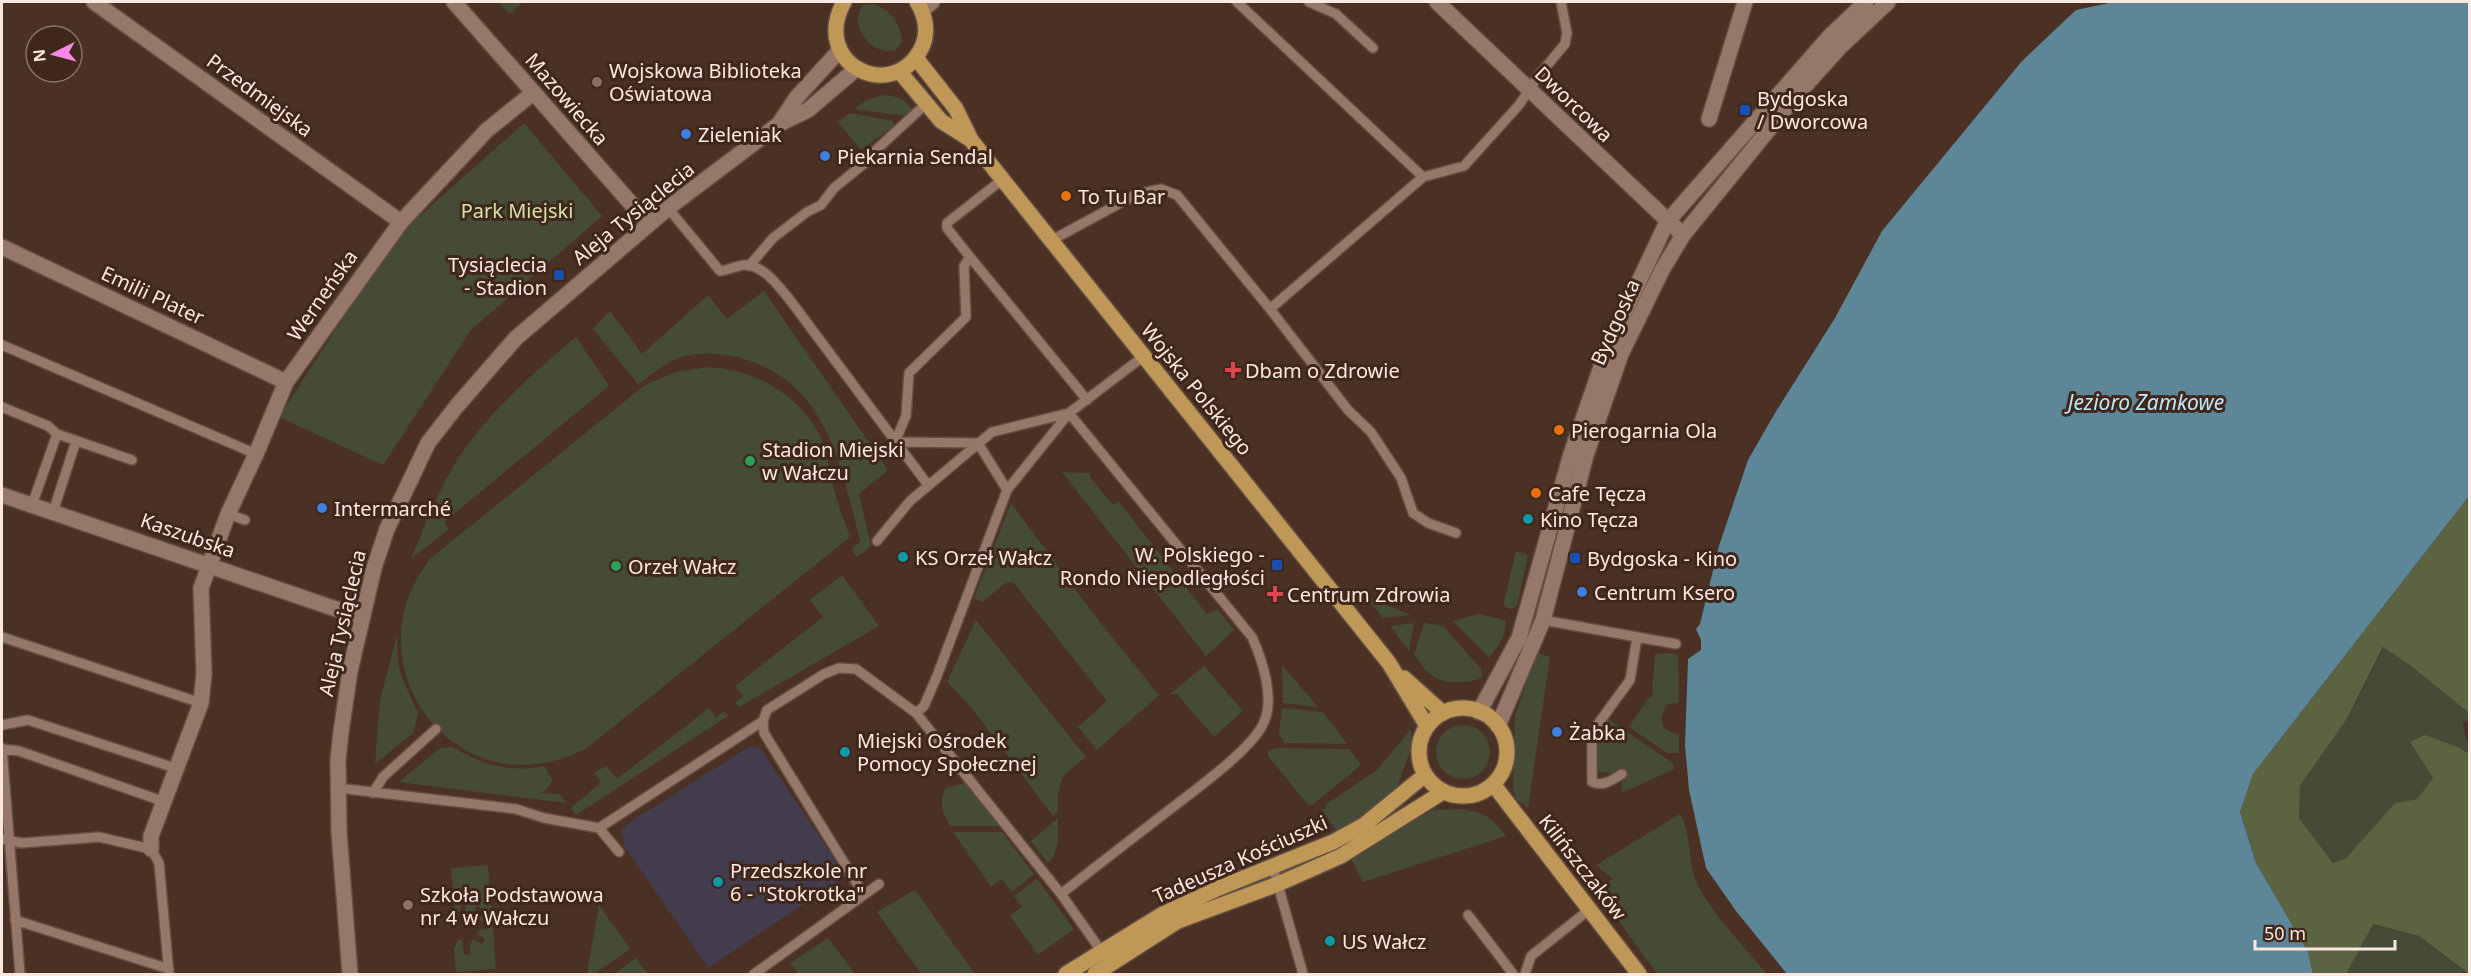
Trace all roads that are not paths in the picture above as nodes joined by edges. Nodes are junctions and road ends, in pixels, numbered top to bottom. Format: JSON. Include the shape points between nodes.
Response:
{"nodes":[{"id":1,"x":94,"y":2,"type":"edge"},
{"id":2,"x":454,"y":2,"type":"edge"},
{"id":3,"x":844,"y":2,"type":"edge"},
{"id":4,"x":1236,"y":2,"type":"edge"},
{"id":5,"x":1309,"y":2,"type":"edge"},
{"id":6,"x":1437,"y":2,"type":"edge"},
{"id":7,"x":1561,"y":2,"type":"edge"},
{"id":8,"x":1745,"y":2,"type":"edge"},
{"id":9,"x":1866,"y":2,"type":"edge"},
{"id":10,"x":924,"y":4,"type":"edge"},
{"id":11,"x":1881,"y":4,"type":"edge"},
{"id":12,"x":1373,"y":48,"type":"dead end"},
{"id":13,"x":840,"y":51,"type":"junction"},
{"id":14,"x":916,"y":58,"type":"junction"},
{"id":15,"x":856,"y":69,"type":"junction"},
{"id":16,"x":899,"y":71,"type":"junction"},
{"id":17,"x":1529,"y":89,"type":"junction"},
{"id":18,"x":533,"y":93,"type":"junction"},
{"id":19,"x":927,"y":104,"type":"junction"},
{"id":20,"x":1709,"y":119,"type":"dead end"},
{"id":21,"x":779,"y":124,"type":"junction"},
{"id":22,"x":970,"y":140,"type":"junction"},
{"id":23,"x":1423,"y":177,"type":"junction"},
{"id":24,"x":1002,"y":179,"type":"junction"},
{"id":25,"x":668,"y":208,"type":"junction"},
{"id":26,"x":401,"y":222,"type":"junction"},
{"id":27,"x":1666,"y":222,"type":"junction"},
{"id":28,"x":649,"y":224,"type":"junction"},
{"id":29,"x":1683,"y":235,"type":"junction"},
{"id":30,"x":1053,"y":240,"type":"junction"},
{"id":31,"x":2,"y":247,"type":"edge"},
{"id":32,"x":970,"y":257,"type":"junction"},
{"id":33,"x":749,"y":266,"type":"junction"},
{"id":34,"x":1270,"y":309,"type":"junction"},
{"id":35,"x":2,"y":345,"type":"edge"},
{"id":36,"x":1144,"y":356,"type":"junction"},
{"id":37,"x":286,"y":382,"type":"junction"},
{"id":38,"x":1088,"y":400,"type":"junction"},
{"id":39,"x":2,"y":407,"type":"edge"},
{"id":40,"x":1069,"y":413,"type":"junction"},
{"id":41,"x":57,"y":434,"type":"junction"},
{"id":42,"x":76,"y":441,"type":"junction"},
{"id":43,"x":895,"y":442,"type":"junction"},
{"id":44,"x":978,"y":442,"type":"junction"},
{"id":45,"x":256,"y":454,"type":"junction"},
{"id":46,"x":132,"y":460,"type":"dead end"},
{"id":47,"x":928,"y":485,"type":"junction"},
{"id":48,"x":1007,"y":490,"type":"junction"},
{"id":49,"x":2,"y":495,"type":"edge"},
{"id":50,"x":32,"y":505,"type":"junction"},
{"id":51,"x":52,"y":512,"type":"junction"},
{"id":52,"x":228,"y":514,"type":"junction"},
{"id":53,"x":245,"y":520,"type":"dead end"},
{"id":54,"x":1456,"y":533,"type":"dead end"},
{"id":55,"x":877,"y":541,"type":"dead end"},
{"id":56,"x":208,"y":564,"type":"junction"},
{"id":57,"x":362,"y":616,"type":"junction"},
{"id":58,"x":1543,"y":620,"type":"junction"},
{"id":59,"x":2,"y":637,"type":"edge"},
{"id":60,"x":1636,"y":638,"type":"junction"},
{"id":61,"x":1676,"y":644,"type":"dead end"},
{"id":62,"x":1389,"y":663,"type":"junction"},
{"id":63,"x":201,"y":703,"type":"junction"},
{"id":64,"x":1479,"y":712,"type":"junction"},
{"id":65,"x":916,"y":713,"type":"junction"},
{"id":66,"x":1443,"y":713,"type":"junction"},
{"id":67,"x":763,"y":721,"type":"junction"},
{"id":68,"x":2,"y":725,"type":"edge"},
{"id":69,"x":1427,"y":726,"type":"junction"},
{"id":70,"x":1498,"y":726,"type":"junction"},
{"id":71,"x":436,"y":729,"type":"dead end"},
{"id":72,"x":2,"y":748,"type":"edge"},
{"id":73,"x":178,"y":770,"type":"junction"},
{"id":74,"x":1622,"y":774,"type":"dead end"},
{"id":75,"x":1425,"y":775,"type":"junction"},
{"id":76,"x":1493,"y":784,"type":"junction"},
{"id":77,"x":338,"y":788,"type":"junction"},
{"id":78,"x":1443,"y":792,"type":"junction"},
{"id":79,"x":373,"y":793,"type":"junction"},
{"id":80,"x":165,"y":802,"type":"junction"},
{"id":81,"x":599,"y":828,"type":"junction"},
{"id":82,"x":5,"y":840,"type":"edge"},
{"id":83,"x":151,"y":849,"type":"junction"},
{"id":84,"x":619,"y":852,"type":"dead end"},
{"id":85,"x":1273,"y":867,"type":"junction"},
{"id":86,"x":879,"y":884,"type":"dead end"},
{"id":87,"x":1278,"y":884,"type":"junction"},
{"id":88,"x":1061,"y":894,"type":"junction"},
{"id":89,"x":864,"y":895,"type":"junction"},
{"id":90,"x":1590,"y":909,"type":"junction"},
{"id":91,"x":1468,"y":915,"type":"dead end"},
{"id":92,"x":15,"y":920,"type":"junction"},
{"id":93,"x":1102,"y":952,"type":"junction"},
{"id":94,"x":169,"y":972,"type":"edge"},
{"id":95,"x":20,"y":975,"type":"edge"},
{"id":96,"x":350,"y":975,"type":"edge"},
{"id":97,"x":754,"y":975,"type":"edge"},
{"id":98,"x":1066,"y":975,"type":"edge"},
{"id":99,"x":1095,"y":975,"type":"edge"},
{"id":100,"x":1303,"y":975,"type":"edge"},
{"id":101,"x":1514,"y":975,"type":"edge"},
{"id":102,"x":1525,"y":975,"type":"edge"},
{"id":103,"x":1639,"y":975,"type":"edge"}],
"edges":[{"from":1,"to":26,"type":"street","name":"Przedmiejska"},
{"from":2,"to":18,"type":"street","name":"Mazowiecka"},
{"from":3,"to":13,"type":"main road","via":[[836,15],[834,34]]},
{"from":4,"to":23,"type":"lane"},
{"from":5,"to":12,"type":"lane","via":[[1336,14]]},
{"from":6,"to":17,"type":"street","name":"Dworcowa"},
{"from":7,"to":17,"type":"lane","via":[[1567,33],[1565,44]]},
{"from":8,"to":20,"type":"street"},
{"from":9,"to":27,"type":"street","name":"Bydgoska","via":[[1830,36]]},
{"from":10,"to":14,"type":"main road","via":[[924,43]]},
{"from":11,"to":29,"type":"street","name":"Bydgoska","via":[[1794,97]]},
{"from":13,"to":15,"type":"main road"},
{"from":13,"to":21,"type":"street","name":"Aleja Tysiąclecia","via":[[797,96]]},
{"from":14,"to":16,"type":"main road"},
{"from":14,"to":22,"type":"main road","name":"Wojska Polskiego","via":[[956,109]]},
{"from":15,"to":16,"type":"main road","via":[[877,75]]},
{"from":15,"to":21,"type":"street","name":"Aleja Tysiąclecia","via":[[808,110]]},
{"from":16,"to":19,"type":"main road","name":"Wojska Polskiego"},
{"from":17,"to":23,"type":"lane","via":[[1464,166]]},
{"from":17,"to":27,"type":"street","name":"Dworcowa"},
{"from":18,"to":26,"type":"street","name":"Werneńska","via":[[487,130]]},
{"from":18,"to":28,"type":"street","name":"Mazowiecka"},
{"from":19,"to":22,"type":"main road","name":"Wojska Polskiego","via":[[941,121]]},
{"from":19,"to":33,"type":"lane","via":[[834,188],[821,205],[773,238]]},
{"from":21,"to":25,"type":"street","name":"Aleja Tysiąclecia"},
{"from":22,"to":24,"type":"main road","name":"Wojska Polskiego"},
{"from":23,"to":34,"type":"lane"},
{"from":24,"to":30,"type":"main road","name":"Wojska Polskiego"},
{"from":24,"to":32,"type":"lane","via":[[947,223]]},
{"from":25,"to":28,"type":"street","name":"Aleja Tysiąclecia"},
{"from":25,"to":33,"type":"lane","via":[[720,271]]},
{"from":26,"to":37,"type":"street","name":"Werneńska"},
{"from":27,"to":29,"type":"street","name":"Dworcowa"},
{"from":27,"to":64,"type":"street","name":"Bydgoska","via":[[1608,347],[1571,454],[1519,638]]},
{"from":28,"to":57,"type":"street","name":"Aleja Tysiąclecia","via":[[516,339],[428,443],[387,529]]},
{"from":29,"to":58,"type":"street","name":"Bydgoska","via":[[1621,354],[1586,455]]},
{"from":30,"to":34,"type":"lane","via":[[1137,194],[1161,189],[1177,195]]},
{"from":30,"to":36,"type":"main road","name":"Wojska Polskiego"},
{"from":31,"to":37,"type":"street","name":"Emilii Plater"},
{"from":32,"to":38,"type":"lane"},
{"from":32,"to":43,"type":"lane","via":[[964,266],[966,317],[909,373],[906,416]]},
{"from":33,"to":43,"type":"lane","via":[[775,283],[790,300]]},
{"from":34,"to":54,"type":"lane","via":[[1348,410],[1371,432],[1401,478],[1413,513]]},
{"from":35,"to":45,"type":"lane"},
{"from":36,"to":38,"type":"lane"},
{"from":36,"to":62,"type":"main road","name":"Wojska Polskiego"},
{"from":37,"to":45,"type":"street","name":"Werneńska"},
{"from":38,"to":40,"type":"lane"},
{"from":39,"to":41,"type":"lane","via":[[48,426]]},
{"from":40,"to":44,"type":"lane","via":[[992,432]]},
{"from":40,"to":48,"type":"lane"},
{"from":40,"to":88,"type":"lane","via":[[1252,637],[1266,675],[1267,704],[1265,721],[1227,765]]},
{"from":41,"to":42,"type":"lane"},
{"from":41,"to":50,"type":"lane"},
{"from":42,"to":46,"type":"lane"},
{"from":42,"to":51,"type":"lane"},
{"from":43,"to":44,"type":"lane"},
{"from":43,"to":47,"type":"lane"},
{"from":44,"to":47,"type":"lane"},
{"from":44,"to":48,"type":"lane"},
{"from":45,"to":52,"type":"street","name":"Werneńska"},
{"from":47,"to":55,"type":"lane"},
{"from":48,"to":65,"type":"lane","via":[[933,686],[924,706]]},
{"from":49,"to":50,"type":"street","name":"Kaszubska"},
{"from":50,"to":51,"type":"street","name":"Kaszubska"},
{"from":51,"to":56,"type":"street","name":"Kaszubska"},
{"from":52,"to":53,"type":"lane"},
{"from":52,"to":56,"type":"street","name":"Werneńska"},
{"from":56,"to":57,"type":"street","name":"Kaszubska"},
{"from":56,"to":63,"type":"street","name":"Werneńska","via":[[201,588]]},
{"from":57,"to":77,"type":"street","name":"Aleja Tysiąclecia","via":[[340,732]]},
{"from":58,"to":60,"type":"lane"},
{"from":58,"to":70,"type":"street","name":"Bydgoska"},
{"from":59,"to":63,"type":"lane"},
{"from":60,"to":61,"type":"lane"},
{"from":60,"to":74,"type":"lane","via":[[1630,680],[1595,729],[1592,742],[1592,782],[1605,783]]},
{"from":62,"to":66,"type":"main road","name":"Wojska Polskiego"},
{"from":62,"to":69,"type":"main road","name":"Wojska Polskiego"},
{"from":63,"to":73,"type":"street","name":"Werneńska"},
{"from":64,"to":66,"type":"main road","via":[[1467,708]]},
{"from":64,"to":70,"type":"main road"},
{"from":65,"to":67,"type":"lane","via":[[856,669],[839,668],[767,710]]},
{"from":65,"to":88,"type":"lane"},
{"from":66,"to":69,"type":"main road"},
{"from":67,"to":81,"type":"lane"},
{"from":67,"to":89,"type":"lane","via":[[764,733]]},
{"from":68,"to":73,"type":"lane","via":[[28,720]]},
{"from":69,"to":75,"type":"main road","via":[[1419,750]]},
{"from":70,"to":76,"type":"main road","via":[[1507,750],[1506,762]]},
{"from":71,"to":79,"type":"lane","via":[[384,777]]},
{"from":72,"to":80,"type":"lane"},
{"from":72,"to":82,"type":"lane"},
{"from":73,"to":80,"type":"street","name":"Werneńska"},
{"from":75,"to":78,"type":"main road"},
{"from":75,"to":85,"type":"main road","name":"Tadeusza Kościuszki","via":[[1364,825]]},
{"from":76,"to":78,"type":"main road","via":[[1475,795]]},
{"from":76,"to":90,"type":"main road","name":"Kilińszczaków"},
{"from":77,"to":79,"type":"lane"},
{"from":77,"to":96,"type":"street","name":"Aleja Tysiąclecia"},
{"from":78,"to":87,"type":"main road","name":"Tadeusza Kościuszki","via":[[1341,856]]},
{"from":79,"to":81,"type":"lane","via":[[516,809]]},
{"from":80,"to":83,"type":"street","name":"Werneńska"},
{"from":81,"to":84,"type":"lane"},
{"from":82,"to":83,"type":"lane","via":[[22,843],[99,837]]},
{"from":82,"to":92,"type":"lane"},
{"from":83,"to":94,"type":"lane","via":[[159,863]]},
{"from":85,"to":87,"type":"lane"},
{"from":85,"to":93,"type":"main road","name":"Tadeusza Kościuszki","via":[[1171,910]]},
{"from":86,"to":89,"type":"lane"},
{"from":87,"to":99,"type":"main road","name":"Tadeusza Kościuszki","via":[[1178,921]]},
{"from":87,"to":100,"type":"lane"},
{"from":88,"to":93,"type":"lane"},
{"from":89,"to":97,"type":"lane"},
{"from":90,"to":102,"type":"lane","via":[[1530,956]]},
{"from":90,"to":103,"type":"main road","name":"Kilińszczaków"},
{"from":91,"to":101,"type":"lane"},
{"from":92,"to":94,"type":"lane"},
{"from":92,"to":95,"type":"lane"},
{"from":93,"to":98,"type":"main road","name":"Tadeusza Kościuszki"}]}
